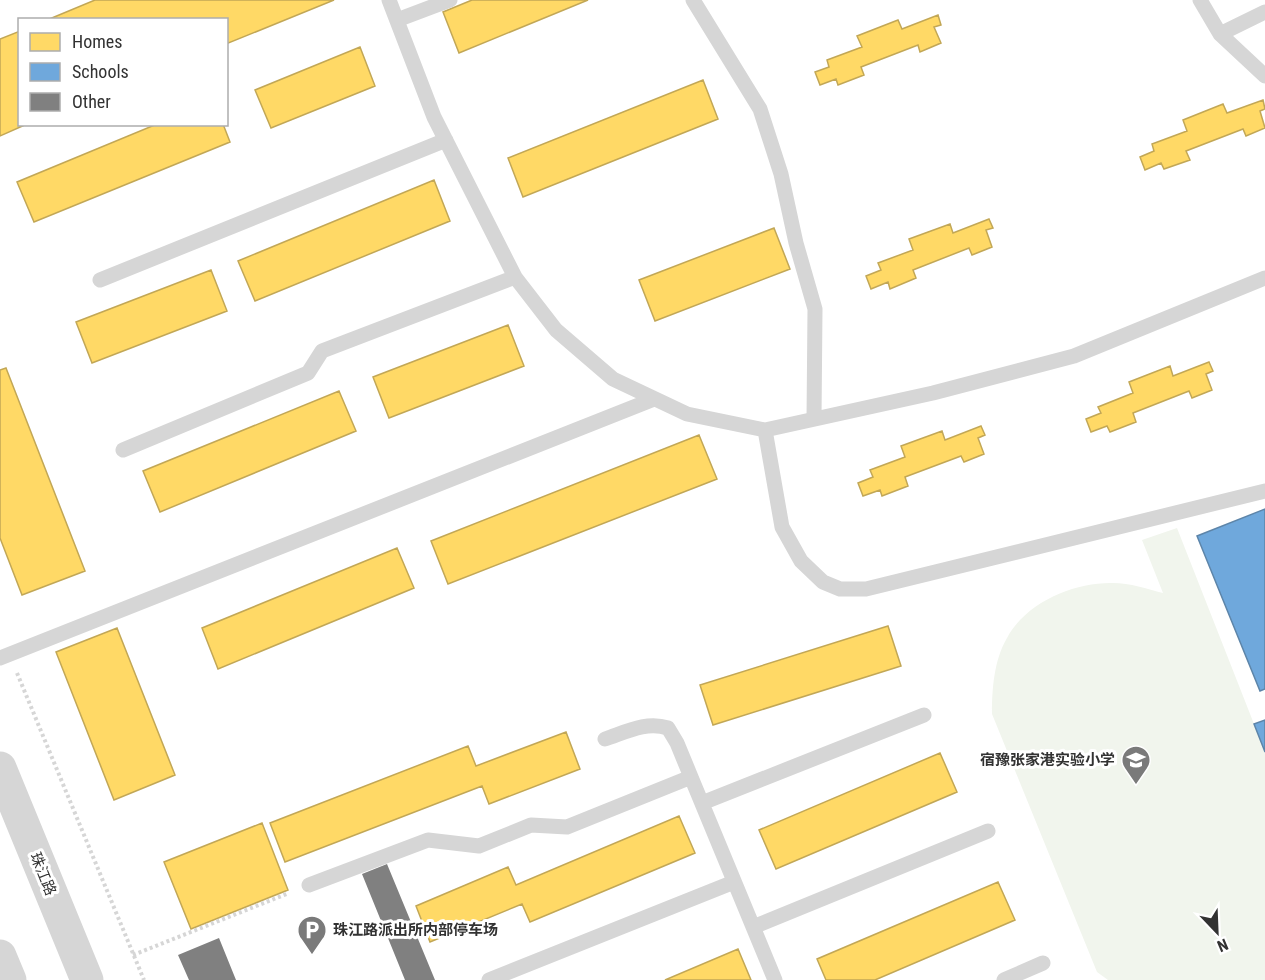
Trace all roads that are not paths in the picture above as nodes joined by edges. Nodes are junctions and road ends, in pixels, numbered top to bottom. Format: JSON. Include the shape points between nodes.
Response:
{"nodes":[{"id":1,"x":388,"y":0,"type":"edge"},
{"id":2,"x":450,"y":0,"type":"edge"},
{"id":3,"x":693,"y":0,"type":"edge"},
{"id":4,"x":1200,"y":0,"type":"edge"},
{"id":5,"x":1265,"y":12,"type":"edge"},
{"id":6,"x":397,"y":20,"type":"junction"},
{"id":7,"x":1220,"y":34,"type":"junction"},
{"id":8,"x":1265,"y":76,"type":"edge"},
{"id":9,"x":446,"y":140,"type":"junction"},
{"id":10,"x":515,"y":277,"type":"junction"},
{"id":11,"x":1265,"y":278,"type":"edge"},
{"id":12,"x":100,"y":280,"type":"dead end"},
{"id":13,"x":654,"y":399,"type":"junction"},
{"id":14,"x":814,"y":419,"type":"junction"},
{"id":15,"x":765,"y":430,"type":"junction"},
{"id":16,"x":123,"y":450,"type":"dead end"},
{"id":17,"x":1265,"y":491,"type":"edge"},
{"id":18,"x":4,"y":656,"type":"edge"},
{"id":19,"x":924,"y":715,"type":"dead end"},
{"id":20,"x":605,"y":739,"type":"dead end"},
{"id":21,"x":0,"y":768,"type":"edge"},
{"id":22,"x":691,"y":777,"type":"junction"},
{"id":23,"x":702,"y":803,"type":"junction"},
{"id":24,"x":988,"y":831,"type":"dead end"},
{"id":25,"x":734,"y":882,"type":"junction"},
{"id":26,"x":309,"y":885,"type":"road end"},
{"id":27,"x":753,"y":927,"type":"junction"},
{"id":28,"x":0,"y":956,"type":"edge"},
{"id":29,"x":1043,"y":963,"type":"dead end"},
{"id":30,"x":10,"y":980,"type":"edge"},
{"id":31,"x":87,"y":980,"type":"edge"},
{"id":32,"x":489,"y":980,"type":"edge"},
{"id":33,"x":775,"y":980,"type":"edge"},
{"id":34,"x":1004,"y":980,"type":"edge"}],
"edges":[{"from":1,"to":6,"type":"lane"},
{"from":2,"to":6,"type":"lane"},
{"from":3,"to":14,"type":"lane","via":[[760,109],[781,174],[815,309]]},
{"from":4,"to":7,"type":"lane"},
{"from":5,"to":7,"type":"lane"},
{"from":6,"to":9,"type":"lane"},
{"from":7,"to":8,"type":"lane"},
{"from":9,"to":10,"type":"lane"},
{"from":9,"to":12,"type":"lane"},
{"from":10,"to":13,"type":"lane","via":[[556,330],[613,379]]},
{"from":10,"to":16,"type":"lane","via":[[322,351],[308,373]]},
{"from":11,"to":14,"type":"lane","via":[[1074,356]]},
{"from":13,"to":15,"type":"lane","via":[[687,414]]},
{"from":13,"to":18,"type":"lane"},
{"from":14,"to":15,"type":"lane"},
{"from":15,"to":17,"type":"lane","via":[[782,527],[801,561],[823,582],[840,589],[866,590]]},
{"from":19,"to":23,"type":"lane"},
{"from":20,"to":22,"type":"lane","via":[[642,726],[656,724],[668,728]]},
{"from":21,"to":31,"type":"street","name":"珠江路"},
{"from":22,"to":23,"type":"lane"},
{"from":22,"to":26,"type":"lane","via":[[567,827],[531,825],[479,846],[428,840]]},
{"from":23,"to":25,"type":"lane"},
{"from":24,"to":27,"type":"lane"},
{"from":25,"to":27,"type":"lane"},
{"from":25,"to":32,"type":"lane"},
{"from":27,"to":33,"type":"lane"},
{"from":28,"to":30,"type":"street"},
{"from":29,"to":34,"type":"lane"}]}
